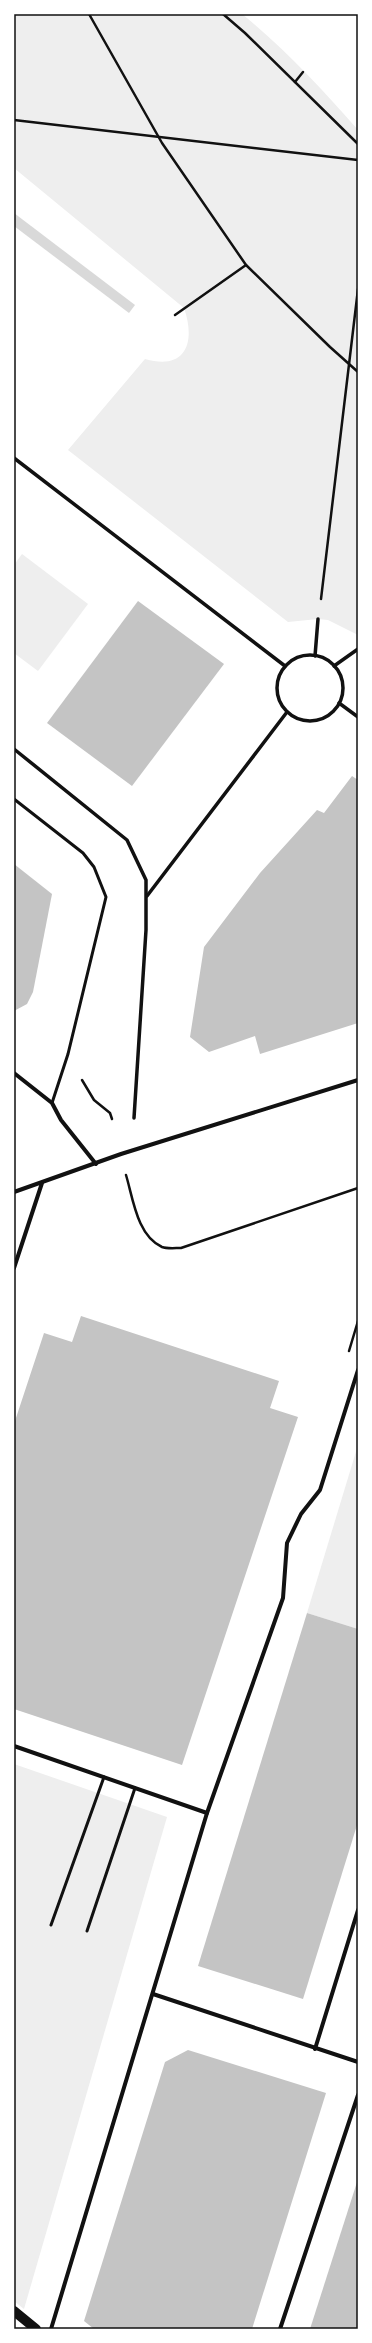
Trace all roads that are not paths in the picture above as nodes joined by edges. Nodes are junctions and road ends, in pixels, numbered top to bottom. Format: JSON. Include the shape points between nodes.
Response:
{"nodes":[{"id":1,"x":14,"y":458,"type":"edge"},
{"id":2,"x":318,"y":619,"type":"road end"},
{"id":3,"x":358,"y":649,"type":"edge"},
{"id":4,"x":315,"y":656,"type":"junction"},
{"id":5,"x":285,"y":666,"type":"junction"},
{"id":6,"x":334,"y":666,"type":"junction"},
{"id":7,"x":339,"y":703,"type":"junction"},
{"id":8,"x":287,"y":712,"type":"junction"},
{"id":9,"x":358,"y":717,"type":"edge"},
{"id":10,"x":14,"y":749,"type":"edge"},
{"id":11,"x":14,"y":799,"type":"edge"},
{"id":12,"x":146,"y":897,"type":"junction"},
{"id":13,"x":14,"y":1073,"type":"edge"},
{"id":14,"x":358,"y":1080,"type":"edge"},
{"id":15,"x":52,"y":1103,"type":"junction"},
{"id":16,"x":134,"y":1118,"type":"dead end"},
{"id":17,"x":96,"y":1164,"type":"junction"},
{"id":18,"x":42,"y":1183,"type":"junction"},
{"id":19,"x":14,"y":1192,"type":"edge"},
{"id":20,"x":14,"y":1268,"type":"edge"},
{"id":21,"x":358,"y":1370,"type":"edge"},
{"id":22,"x":14,"y":1746,"type":"edge"},
{"id":23,"x":104,"y":1777,"type":"junction"},
{"id":24,"x":135,"y":1788,"type":"junction"},
{"id":25,"x":207,"y":1813,"type":"junction"},
{"id":26,"x":358,"y":1910,"type":"edge"},
{"id":27,"x":51,"y":1924,"type":"dead end"},
{"id":28,"x":87,"y":1931,"type":"dead end"},
{"id":29,"x":153,"y":1994,"type":"junction"},
{"id":30,"x":315,"y":2049,"type":"junction"},
{"id":31,"x":358,"y":2062,"type":"edge"},
{"id":32,"x":358,"y":2095,"type":"edge"},
{"id":33,"x":14,"y":2311,"type":"edge"},
{"id":34,"x":36,"y":2329,"type":"edge"},
{"id":35,"x":51,"y":2329,"type":"edge"},
{"id":36,"x":280,"y":2329,"type":"edge"}],
"edges":[{"from":1,"to":5,"type":"street"},
{"from":2,"to":4,"type":"street"},
{"from":3,"to":6,"type":"street"},
{"from":4,"to":5,"type":"street","via":[[304,656]]},
{"from":4,"to":6,"type":"street","via":[[326,659]]},
{"from":5,"to":8,"type":"street","via":[[279,676],[277,687],[278,698]]},
{"from":6,"to":7,"type":"street","via":[[343,686]]},
{"from":7,"to":8,"type":"street","via":[[330,714],[311,721],[301,720]]},
{"from":7,"to":9,"type":"street"},
{"from":8,"to":12,"type":"street"},
{"from":10,"to":12,"type":"street","via":[[127,840],[146,880]]},
{"from":11,"to":15,"type":"lane","via":[[83,853],[94,867],[106,897],[68,1054]]},
{"from":12,"to":16,"type":"street"},
{"from":13,"to":15,"type":"street"},
{"from":14,"to":17,"type":"street"},
{"from":15,"to":17,"type":"street","via":[[61,1120]]},
{"from":17,"to":18,"type":"street"},
{"from":18,"to":19,"type":"street"},
{"from":18,"to":20,"type":"street"},
{"from":21,"to":25,"type":"street","via":[[320,1490],[301,1514],[287,1544],[283,1598]]},
{"from":22,"to":23,"type":"street"},
{"from":23,"to":24,"type":"street"},
{"from":23,"to":27,"type":"lane"},
{"from":24,"to":25,"type":"street"},
{"from":24,"to":28,"type":"lane"},
{"from":25,"to":29,"type":"street"},
{"from":26,"to":30,"type":"street"},
{"from":29,"to":30,"type":"street"},
{"from":29,"to":35,"type":"street"},
{"from":30,"to":31,"type":"street"},
{"from":32,"to":36,"type":"street"},
{"from":33,"to":34,"type":"main road"}]}
